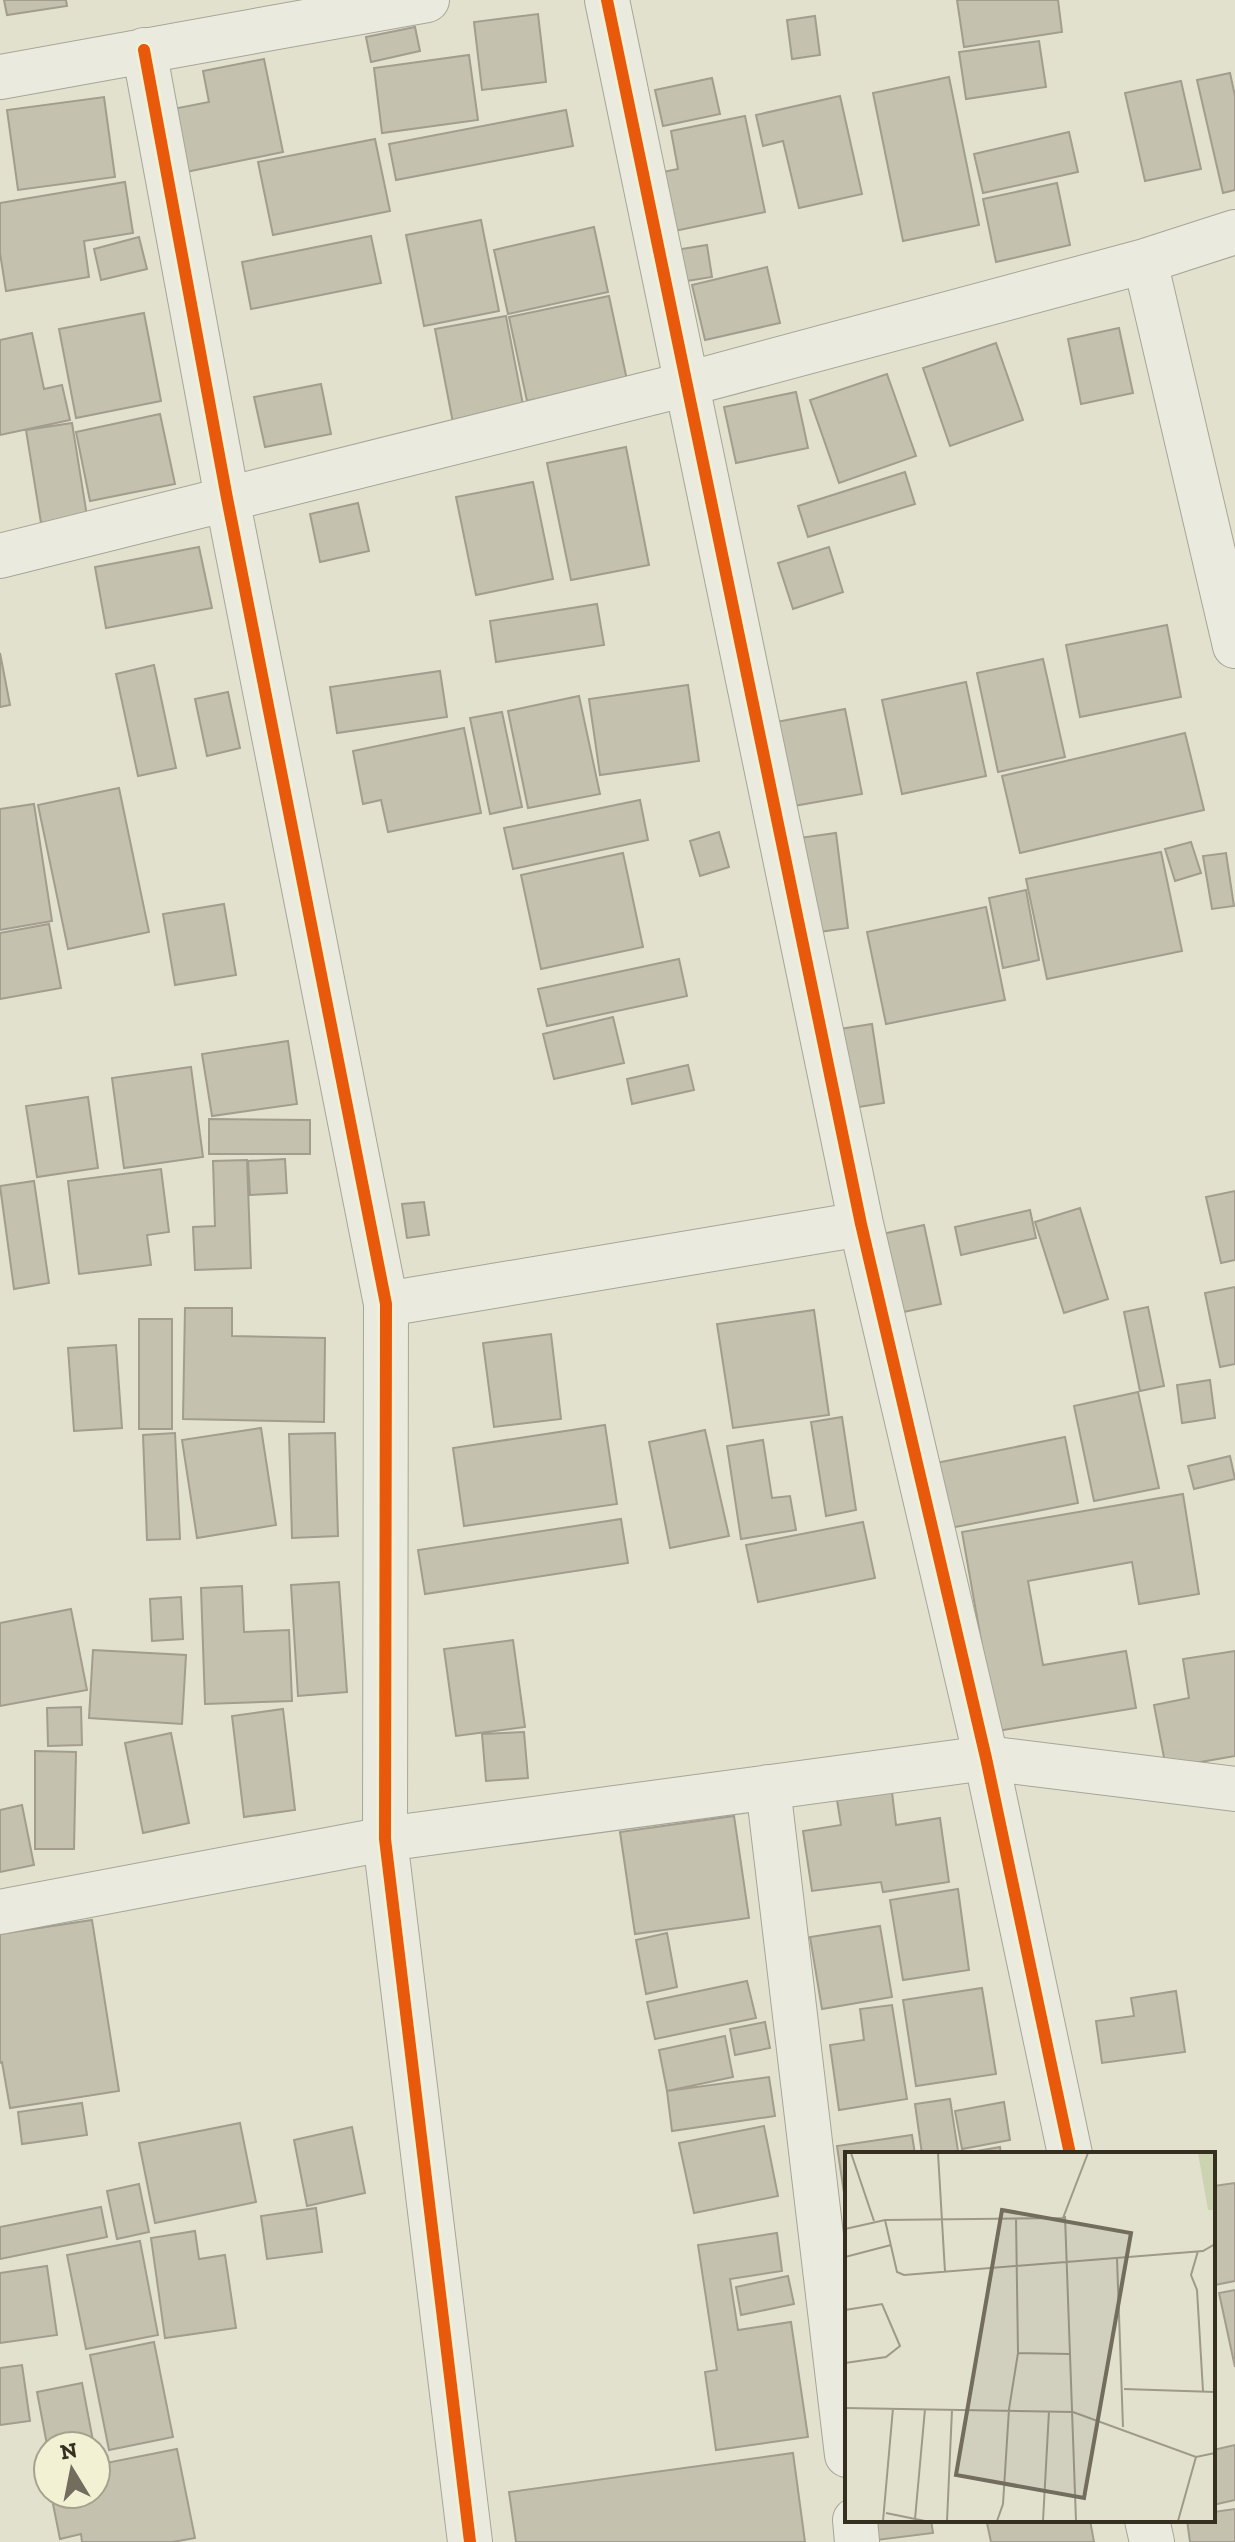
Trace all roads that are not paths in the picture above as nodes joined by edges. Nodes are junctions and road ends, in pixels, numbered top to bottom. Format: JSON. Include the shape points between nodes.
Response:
{"nodes":[{"id":1,"x":427,"y":0,"type":"edge"},
{"id":2,"x":607,"y":0,"type":"edge"},
{"id":3,"x":144,"y":50,"type":"junction"},
{"id":4,"x":0,"y":77,"type":"edge"},
{"id":5,"x":1235,"y":232,"type":"edge"},
{"id":6,"x":1145,"y":261,"type":"junction"},
{"id":7,"x":687,"y":384,"type":"junction"},
{"id":8,"x":227,"y":498,"type":"junction"},
{"id":9,"x":0,"y":556,"type":"edge"},
{"id":10,"x":1235,"y":646,"type":"edge"},
{"id":11,"x":861,"y":1224,"type":"junction"},
{"id":12,"x":386,"y":1304,"type":"junction"},
{"id":13,"x":986,"y":1758,"type":"junction"},
{"id":14,"x":768,"y":1787,"type":"junction"},
{"id":15,"x":1235,"y":1789,"type":"edge"},
{"id":16,"x":385,"y":1839,"type":"junction"},
{"id":17,"x":0,"y":1912,"type":"edge"},
{"id":18,"x":1070,"y":2152,"type":"edge"},
{"id":19,"x":845,"y":2438,"type":"edge"},
{"id":20,"x":855,"y":2522,"type":"edge"},
{"id":21,"x":1147,"y":2522,"type":"edge"},
{"id":22,"x":470,"y":2542,"type":"edge"},
{"id":23,"x":857,"y":2542,"type":"edge"},
{"id":24,"x":1152,"y":2542,"type":"edge"}],
"edges":[{"from":1,"to":3,"type":"street"},
{"from":2,"to":7,"type":"street"},
{"from":3,"to":4,"type":"street"},
{"from":3,"to":8,"type":"street"},
{"from":5,"to":6,"type":"street"},
{"from":6,"to":7,"type":"street"},
{"from":6,"to":10,"type":"street"},
{"from":7,"to":8,"type":"street"},
{"from":7,"to":11,"type":"street"},
{"from":8,"to":9,"type":"street"},
{"from":8,"to":12,"type":"street"},
{"from":11,"to":12,"type":"street"},
{"from":11,"to":13,"type":"street"},
{"from":12,"to":16,"type":"street"},
{"from":13,"to":14,"type":"street"},
{"from":13,"to":15,"type":"street"},
{"from":13,"to":18,"type":"street"},
{"from":14,"to":16,"type":"street"},
{"from":14,"to":19,"type":"street"},
{"from":16,"to":17,"type":"street"},
{"from":16,"to":22,"type":"street"},
{"from":20,"to":23,"type":"street"},
{"from":21,"to":24,"type":"street"}]}
